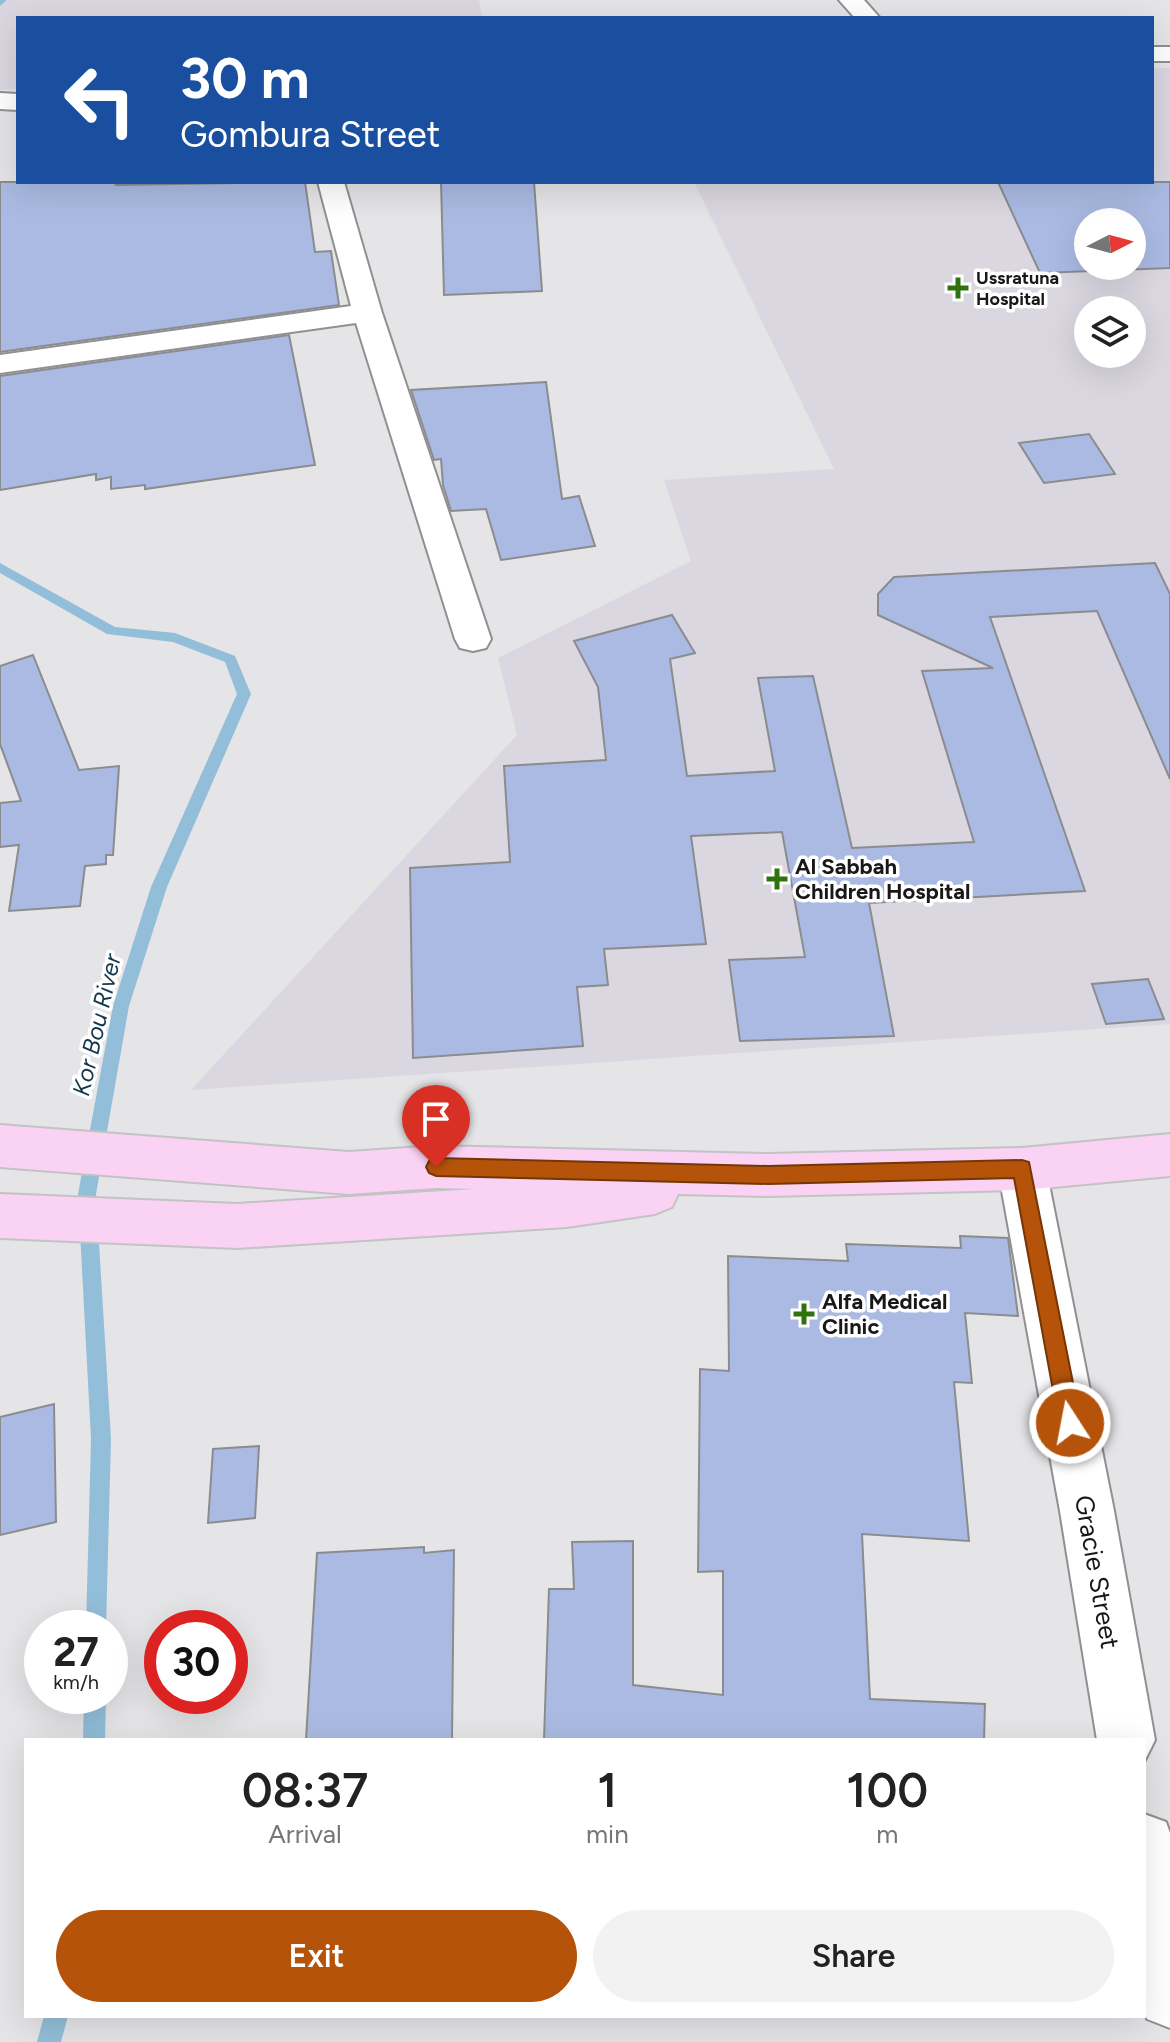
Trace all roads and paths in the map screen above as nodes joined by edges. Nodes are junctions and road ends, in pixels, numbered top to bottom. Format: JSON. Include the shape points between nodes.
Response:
{"nodes":[{"id":1,"x":851,"y":0,"type":"edge"},
{"id":2,"x":866,"y":16,"type":"edge"},
{"id":3,"x":332,"y":184,"type":"edge"},
{"id":4,"x":367,"y":313,"type":"junction"},
{"id":5,"x":0,"y":364,"type":"edge"},
{"id":6,"x":473,"y":639,"type":"dead end"},
{"id":7,"x":0,"y":1146,"type":"edge"},
{"id":8,"x":1170,"y":1155,"type":"edge"},
{"id":9,"x":1022,"y":1169,"type":"junction"},
{"id":10,"x":768,"y":1175,"type":"junction"},
{"id":11,"x":0,"y":1216,"type":"edge"},
{"id":12,"x":1126,"y":1738,"type":"edge"},
{"id":13,"x":1146,"y":1856,"type":"edge"},
{"id":14,"x":1170,"y":1996,"type":"edge"}],
"edges":[{"from":1,"to":2,"type":"street"},
{"from":3,"to":4,"type":"street"},
{"from":4,"to":5,"type":"street"},
{"from":4,"to":6,"type":"street"},
{"from":7,"to":10,"type":"main road","via":[[349,1173],[436,1167]]},
{"from":8,"to":9,"type":"main road"},
{"from":9,"to":10,"type":"main road"},
{"from":9,"to":12,"type":"street","name":"Gracie Street"},
{"from":10,"to":11,"type":"main road","via":[[567,1205],[237,1226]]},
{"from":13,"to":14,"type":"street"}]}
